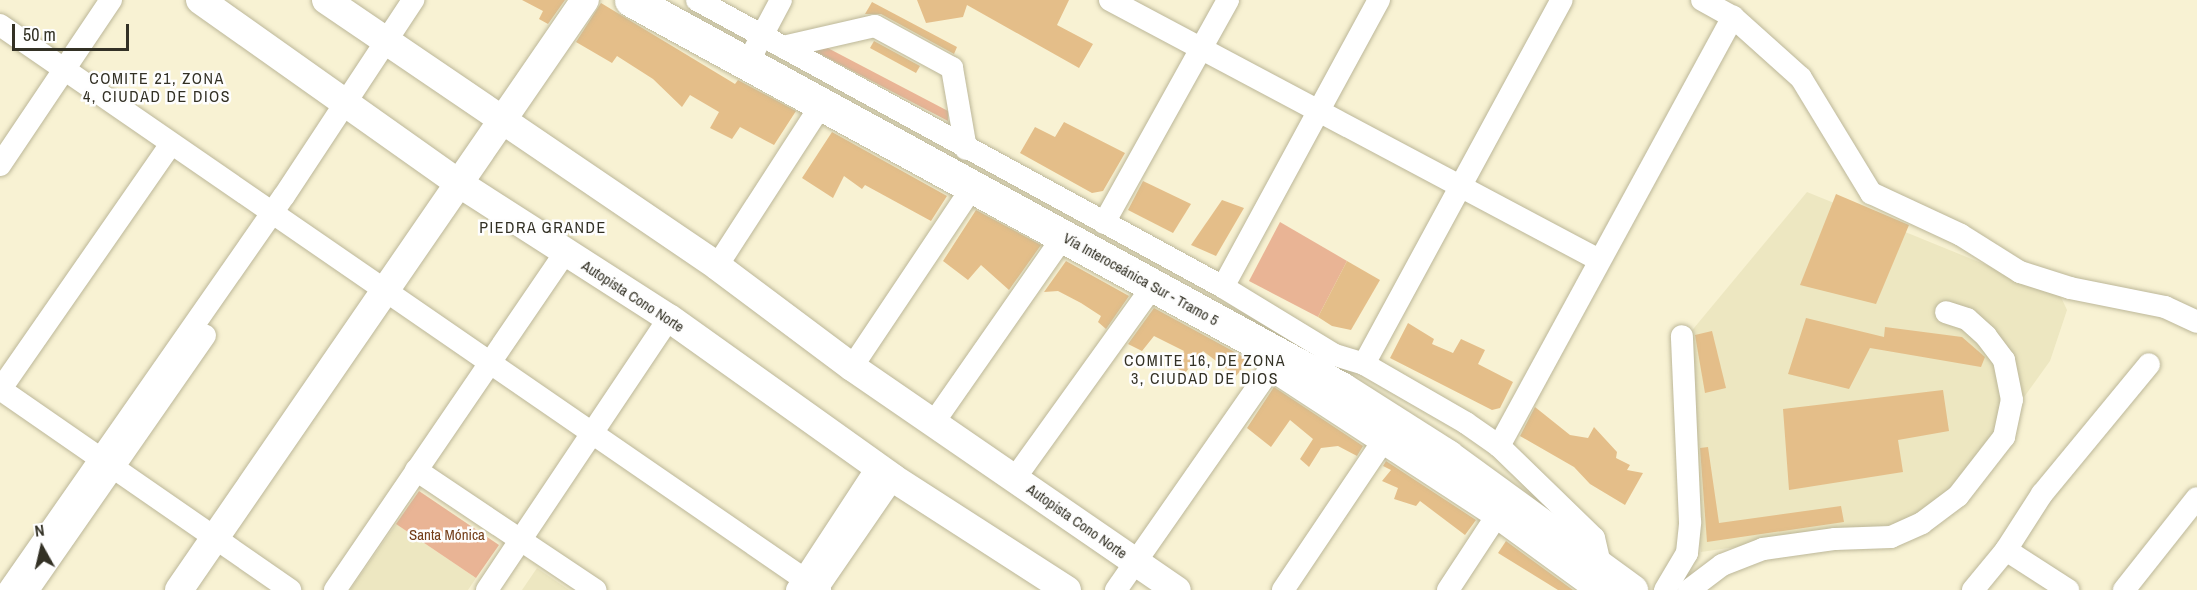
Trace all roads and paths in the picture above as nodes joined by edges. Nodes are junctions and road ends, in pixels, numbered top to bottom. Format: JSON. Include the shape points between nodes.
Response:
{"nodes":[{"id":1,"x":111,"y":0,"type":"edge"},
{"id":2,"x":200,"y":0,"type":"edge"},
{"id":3,"x":326,"y":0,"type":"edge"},
{"id":4,"x":413,"y":0,"type":"edge"},
{"id":5,"x":430,"y":0,"type":"edge"},
{"id":6,"x":585,"y":0,"type":"edge"},
{"id":7,"x":631,"y":0,"type":"edge"},
{"id":8,"x":697,"y":0,"type":"edge"},
{"id":9,"x":781,"y":0,"type":"edge"},
{"id":10,"x":1110,"y":0,"type":"edge"},
{"id":11,"x":1228,"y":0,"type":"edge"},
{"id":12,"x":1379,"y":0,"type":"edge"},
{"id":13,"x":1562,"y":0,"type":"edge"},
{"id":14,"x":1702,"y":0,"type":"edge"},
{"id":15,"x":1733,"y":17,"type":"junction"},
{"id":16,"x":0,"y":25,"type":"edge"},
{"id":17,"x":393,"y":45,"type":"junction"},
{"id":18,"x":783,"y":47,"type":"junction"},
{"id":19,"x":754,"y":50,"type":"junction"},
{"id":20,"x":1201,"y":50,"type":"junction"},
{"id":21,"x":65,"y":70,"type":"junction"},
{"id":22,"x":822,"y":104,"type":"junction"},
{"id":23,"x":352,"y":106,"type":"junction"},
{"id":24,"x":1319,"y":110,"type":"junction"},
{"id":25,"x":504,"y":120,"type":"junction"},
{"id":26,"x":170,"y":145,"type":"junction"},
{"id":27,"x":966,"y":149,"type":"junction"},
{"id":28,"x":0,"y":165,"type":"edge"},
{"id":29,"x":1006,"y":171,"type":"junction"},
{"id":30,"x":460,"y":184,"type":"junction"},
{"id":31,"x":973,"y":186,"type":"junction"},
{"id":32,"x":1462,"y":187,"type":"junction"},
{"id":33,"x":1022,"y":213,"type":"junction"},
{"id":34,"x":277,"y":217,"type":"junction"},
{"id":35,"x":1104,"y":223,"type":"junction"},
{"id":36,"x":1063,"y":237,"type":"junction"},
{"id":37,"x":566,"y":252,"type":"junction"},
{"id":38,"x":1599,"y":260,"type":"junction"},
{"id":39,"x":717,"y":266,"type":"junction"},
{"id":40,"x":1153,"y":286,"type":"junction"},
{"id":41,"x":1223,"y":287,"type":"junction"},
{"id":42,"x":387,"y":290,"type":"junction"},
{"id":43,"x":1946,"y":312,"type":"dead end"},
{"id":44,"x":2197,"y":322,"type":"edge"},
{"id":45,"x":675,"y":323,"type":"junction"},
{"id":46,"x":1682,"y":336,"type":"dead end"},
{"id":47,"x":1272,"y":360,"type":"junction"},
{"id":48,"x":1364,"y":364,"type":"junction"},
{"id":49,"x":2149,"y":364,"type":"dead end"},
{"id":50,"x":490,"y":365,"type":"junction"},
{"id":51,"x":852,"y":367,"type":"junction"},
{"id":52,"x":0,"y":389,"type":"edge"},
{"id":53,"x":934,"y":422,"type":"junction"},
{"id":54,"x":600,"y":438,"type":"junction"},
{"id":55,"x":1381,"y":444,"type":"junction"},
{"id":56,"x":1498,"y":446,"type":"junction"},
{"id":57,"x":107,"y":462,"type":"junction"},
{"id":58,"x":416,"y":470,"type":"junction"},
{"id":59,"x":886,"y":472,"type":"junction"},
{"id":60,"x":1015,"y":478,"type":"junction"},
{"id":61,"x":2197,"y":498,"type":"edge"},
{"id":62,"x":1496,"y":517,"type":"junction"},
{"id":63,"x":215,"y":538,"type":"junction"},
{"id":64,"x":527,"y":545,"type":"junction"},
{"id":65,"x":2006,"y":550,"type":"junction"},
{"id":66,"x":1134,"y":561,"type":"junction"},
{"id":67,"x":1600,"y":582,"type":"edge"},
{"id":68,"x":811,"y":587,"type":"edge"},
{"id":69,"x":9,"y":590,"type":"edge"},
{"id":70,"x":28,"y":590,"type":"edge"},
{"id":71,"x":179,"y":590,"type":"edge"},
{"id":72,"x":290,"y":590,"type":"edge"},
{"id":73,"x":334,"y":590,"type":"edge"},
{"id":74,"x":487,"y":590,"type":"edge"},
{"id":75,"x":505,"y":590,"type":"edge"},
{"id":76,"x":595,"y":590,"type":"edge"},
{"id":77,"x":1067,"y":590,"type":"edge"},
{"id":78,"x":1116,"y":590,"type":"edge"},
{"id":79,"x":1177,"y":590,"type":"edge"},
{"id":80,"x":1283,"y":590,"type":"edge"},
{"id":81,"x":1448,"y":590,"type":"edge"},
{"id":82,"x":1631,"y":590,"type":"edge"},
{"id":83,"x":1665,"y":590,"type":"edge"},
{"id":84,"x":1689,"y":590,"type":"edge"},
{"id":85,"x":1973,"y":590,"type":"edge"},
{"id":86,"x":2068,"y":590,"type":"edge"},
{"id":87,"x":2124,"y":590,"type":"edge"}],
"edges":[{"from":1,"to":21,"type":"street"},
{"from":2,"to":23,"type":"main road","name":"Autopista Cono Norte"},
{"from":3,"to":17,"type":"main road","name":"Autopista Cono Norte"},
{"from":4,"to":17,"type":"street"},
{"from":5,"to":17,"type":"street"},
{"from":6,"to":25,"type":"main road"},
{"from":7,"to":19,"type":"highway","name":"Vía Interoceánica Sur - Tramo 5"},
{"from":8,"to":19,"type":"street"},
{"from":9,"to":19,"type":"street"},
{"from":10,"to":20,"type":"street"},
{"from":11,"to":20,"type":"street"},
{"from":12,"to":24,"type":"street"},
{"from":13,"to":32,"type":"street"},
{"from":14,"to":15,"type":"street"},
{"from":15,"to":38,"type":"street"},
{"from":15,"to":44,"type":"street","via":[[1801,78],[1871,193],[1961,236],[2020,272],[2070,288],[2165,307]]},
{"from":16,"to":21,"type":"street"},
{"from":17,"to":23,"type":"street"},
{"from":17,"to":25,"type":"main road","name":"Autopista Cono Norte"},
{"from":18,"to":19,"type":"street"},
{"from":18,"to":27,"type":"street"},
{"from":18,"to":27,"type":"street","via":[[875,26],[952,68]]},
{"from":19,"to":22,"type":"highway","name":"Vía Interoceánica Sur - Tramo 5"},
{"from":20,"to":24,"type":"street"},
{"from":20,"to":35,"type":"street"},
{"from":21,"to":26,"type":"street"},
{"from":21,"to":28,"type":"street"},
{"from":22,"to":31,"type":"highway","name":"Vía Interoceánica Sur - Tramo 5"},
{"from":22,"to":39,"type":"street"},
{"from":23,"to":30,"type":"main road","name":"Autopista Cono Norte"},
{"from":23,"to":34,"type":"street"},
{"from":24,"to":32,"type":"street"},
{"from":24,"to":41,"type":"street"},
{"from":25,"to":30,"type":"main road"},
{"from":25,"to":39,"type":"main road","name":"Autopista Cono Norte"},
{"from":26,"to":34,"type":"street"},
{"from":26,"to":52,"type":"street"},
{"from":27,"to":29,"type":"street"},
{"from":29,"to":33,"type":"street"},
{"from":29,"to":35,"type":"street"},
{"from":30,"to":37,"type":"main road","name":"Autopista Cono Norte"},
{"from":30,"to":42,"type":"main road"},
{"from":31,"to":33,"type":"highway","name":"Vía Interoceánica Sur - Tramo 5"},
{"from":31,"to":51,"type":"street"},
{"from":32,"to":38,"type":"street"},
{"from":32,"to":48,"type":"street"},
{"from":33,"to":36,"type":"highway","name":"Vía Interoceánica Sur - Tramo 5"},
{"from":34,"to":42,"type":"street"},
{"from":34,"to":57,"type":"street"},
{"from":35,"to":41,"type":"street"},
{"from":36,"to":40,"type":"highway","name":"Vía Interoceánica Sur - Tramo 5"},
{"from":36,"to":53,"type":"street"},
{"from":37,"to":45,"type":"main road","name":"Autopista Cono Norte"},
{"from":37,"to":50,"type":"street"},
{"from":38,"to":56,"type":"street"},
{"from":39,"to":51,"type":"main road","name":"Autopista Cono Norte"},
{"from":40,"to":47,"type":"highway","name":"Vía Interoceánica Sur - Tramo 5"},
{"from":40,"to":60,"type":"street"},
{"from":41,"to":48,"type":"street","via":[[1335,355]]},
{"from":42,"to":50,"type":"street"},
{"from":42,"to":63,"type":"main road"},
{"from":43,"to":84,"type":"street","via":[[1967,319],[2004,360],[2012,400],[2004,437],[1958,496],[1922,524],[1891,537],[1835,539],[1763,549],[1722,565]]},
{"from":45,"to":54,"type":"street"},
{"from":45,"to":59,"type":"main road","name":"Autopista Cono Norte"},
{"from":46,"to":83,"type":"street","via":[[1690,522],[1687,553]]},
{"from":47,"to":55,"type":"street"},
{"from":47,"to":66,"type":"street"},
{"from":47,"to":67,"type":"highway","name":"Vía Interoceánica Sur - Tramo 5","via":[[1421,439]]},
{"from":48,"to":56,"type":"street"},
{"from":49,"to":65,"type":"street","via":[[2042,494]]},
{"from":50,"to":54,"type":"street"},
{"from":50,"to":58,"type":"street"},
{"from":51,"to":53,"type":"main road","name":"Autopista Cono Norte"},
{"from":52,"to":57,"type":"street"},
{"from":53,"to":60,"type":"main road","name":"Autopista Cono Norte"},
{"from":54,"to":64,"type":"street"},
{"from":54,"to":68,"type":"street"},
{"from":55,"to":62,"type":"street"},
{"from":55,"to":80,"type":"street"},
{"from":56,"to":67,"type":"street","via":[[1594,538]]},
{"from":57,"to":63,"type":"street"},
{"from":57,"to":69,"type":"street"},
{"from":57,"to":70,"type":"street"},
{"from":58,"to":64,"type":"street"},
{"from":58,"to":73,"type":"street"},
{"from":59,"to":68,"type":"street"},
{"from":59,"to":77,"type":"main road","name":"Autopista Cono Norte"},
{"from":60,"to":66,"type":"main road","name":"Autopista Cono Norte"},
{"from":61,"to":87,"type":"street"},
{"from":62,"to":67,"type":"street"},
{"from":62,"to":81,"type":"street"},
{"from":63,"to":71,"type":"main road"},
{"from":63,"to":72,"type":"street"},
{"from":64,"to":74,"type":"street"},
{"from":64,"to":75,"type":"street"},
{"from":64,"to":76,"type":"street"},
{"from":65,"to":85,"type":"street"},
{"from":65,"to":86,"type":"street"},
{"from":66,"to":78,"type":"street"},
{"from":66,"to":79,"type":"main road","name":"Autopista Cono Norte"},
{"from":67,"to":82,"type":"highway","name":"Vía Interoceánica Sur - Tramo 5"}]}
